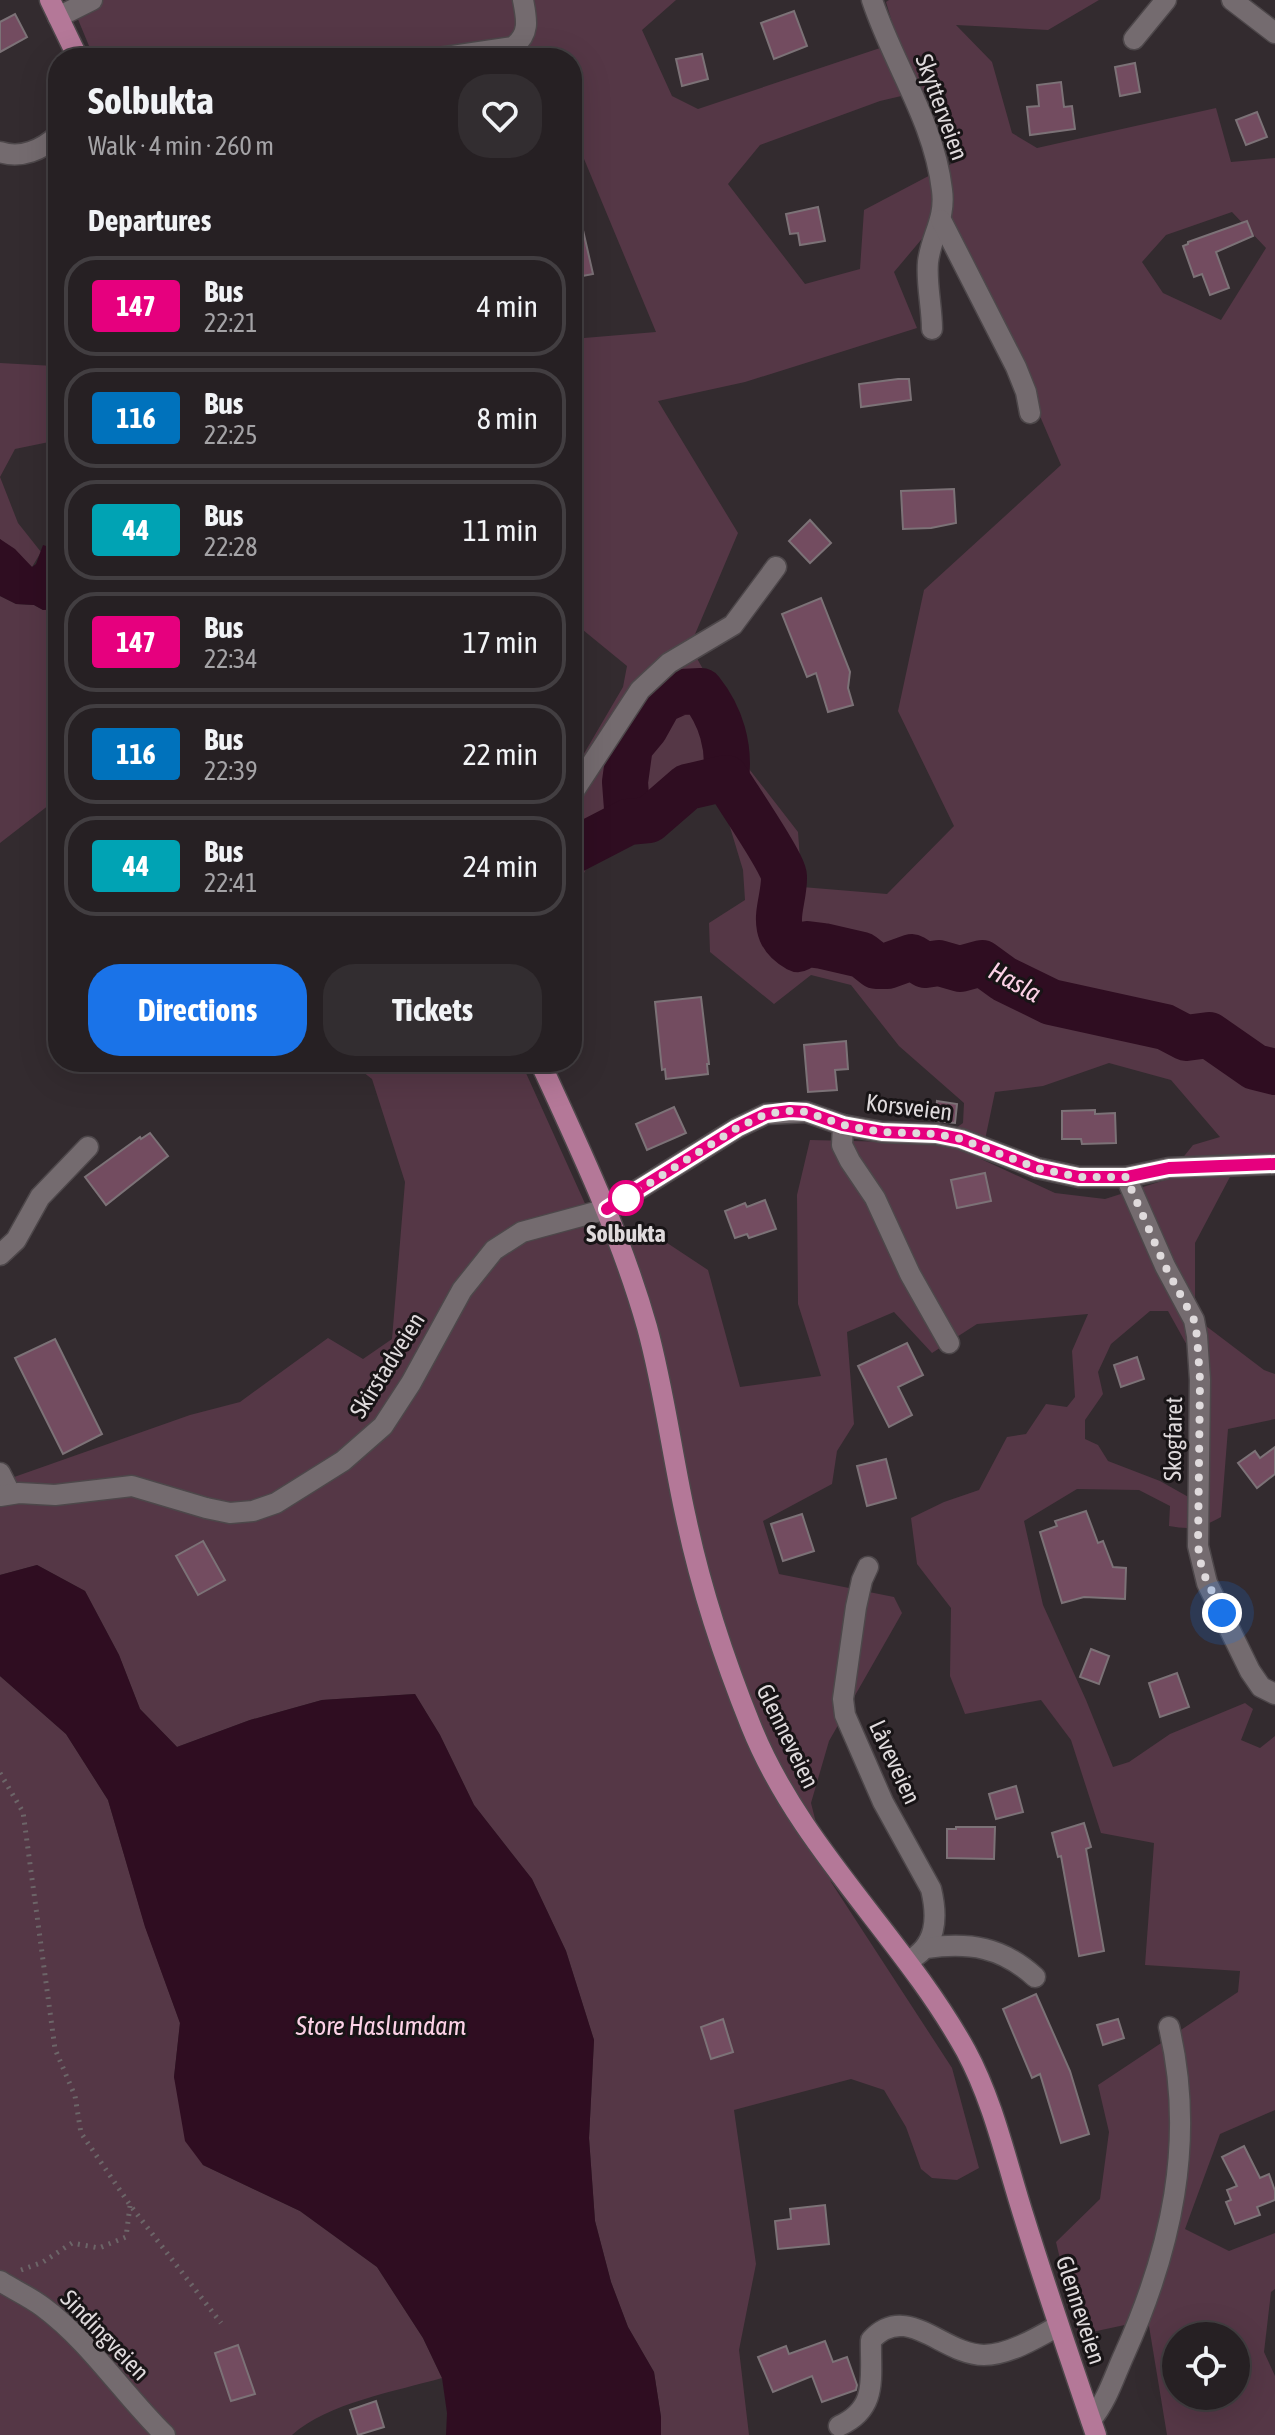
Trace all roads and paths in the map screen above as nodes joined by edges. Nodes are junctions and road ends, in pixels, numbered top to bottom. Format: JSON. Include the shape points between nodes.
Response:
{"nodes":[{"id":1,"x":92,"y":0,"type":"edge"},
{"id":2,"x":523,"y":0,"type":"edge"},
{"id":3,"x":872,"y":0,"type":"edge"},
{"id":4,"x":1166,"y":0,"type":"edge"},
{"id":5,"x":1232,"y":0,"type":"edge"},
{"id":6,"x":54,"y":8,"type":"edge"},
{"id":7,"x":1275,"y":33,"type":"edge"},
{"id":8,"x":1134,"y":39,"type":"dead end"},
{"id":9,"x":73,"y":48,"type":"edge"},
{"id":10,"x":506,"y":48,"type":"edge"},
{"id":11,"x":48,"y":142,"type":"edge"},
{"id":12,"x":0,"y":152,"type":"edge"},
{"id":13,"x":941,"y":220,"type":"junction"},
{"id":14,"x":932,"y":329,"type":"dead end"},
{"id":15,"x":1030,"y":413,"type":"dead end"},
{"id":16,"x":776,"y":567,"type":"dead end"},
{"id":17,"x":582,"y":779,"type":"edge"},
{"id":18,"x":545,"y":1072,"type":"edge"},
{"id":19,"x":843,"y":1125,"type":"junction"},
{"id":20,"x":88,"y":1147,"type":"dead end"},
{"id":21,"x":1275,"y":1164,"type":"edge"},
{"id":22,"x":1126,"y":1177,"type":"junction"},
{"id":23,"x":607,"y":1209,"type":"junction"},
{"id":24,"x":0,"y":1255,"type":"edge"},
{"id":25,"x":949,"y":1343,"type":"dead end"},
{"id":26,"x":0,"y":1473,"type":"edge"},
{"id":27,"x":5,"y":1494,"type":"edge"},
{"id":28,"x":868,"y":1567,"type":"dead end"},
{"id":29,"x":1275,"y":1694,"type":"edge"},
{"id":30,"x":0,"y":1773,"type":"edge"},
{"id":31,"x":926,"y":1948,"type":"junction"},
{"id":32,"x":908,"y":1961,"type":"junction"},
{"id":33,"x":1035,"y":1977,"type":"dead end"},
{"id":34,"x":1169,"y":2027,"type":"dead end"},
{"id":35,"x":130,"y":2205,"type":"junction"},
{"id":36,"x":7,"y":2277,"type":"edge"},
{"id":37,"x":221,"y":2323,"type":"dead end"},
{"id":38,"x":1058,"y":2326,"type":"junction"},
{"id":39,"x":839,"y":2426,"type":"dead end"},
{"id":40,"x":1094,"y":2428,"type":"edge"},
{"id":41,"x":165,"y":2435,"type":"edge"}],
"edges":[{"from":1,"to":6,"type":"street"},
{"from":2,"to":10,"type":"street","via":[[528,23],[523,39]]},
{"from":3,"to":13,"type":"street","name":"Skytterveien","via":[[931,142],[942,190]]},
{"from":4,"to":8,"type":"street"},
{"from":5,"to":7,"type":"street"},
{"from":6,"to":9,"type":"main road"},
{"from":11,"to":12,"type":"street","via":[[15,155]]},
{"from":13,"to":14,"type":"street","name":"Skytterveien","via":[[928,261]]},
{"from":13,"to":15,"type":"street","via":[[1016,367]]},
{"from":16,"to":17,"type":"street","via":[[733,625],[669,663],[640,690]]},
{"from":18,"to":23,"type":"main road","name":"Glenneveien"},
{"from":19,"to":22,"type":"street","name":"Korsveien","via":[[961,1139],[1037,1168],[1079,1177]]},
{"from":19,"to":23,"type":"street","name":"Korsveien","via":[[806,1112],[766,1114]]},
{"from":19,"to":25,"type":"street","via":[[842,1145]]},
{"from":20,"to":24,"type":"street","via":[[40,1197],[16,1240]]},
{"from":21,"to":22,"type":"street","name":"Korsveien","via":[[1169,1168]]},
{"from":22,"to":29,"type":"street","name":"Skogfaret","via":[[1194,1320],[1200,1380],[1202,1570],[1250,1671],[1261,1687]]},
{"from":23,"to":27,"type":"street","name":"Skirstadveien","via":[[522,1232],[494,1250],[462,1290],[383,1426],[367,1444],[276,1503],[230,1513],[132,1486],[55,1495]]},
{"from":23,"to":32,"type":"main road","name":"Glenneveien","via":[[647,1328],[687,1521],[728,1669],[753,1732],[781,1790]]},
{"from":26,"to":27,"type":"street"},
{"from":28,"to":31,"type":"street","name":"Låveveien","via":[[856,1607],[845,1715],[883,1802],[931,1889],[936,1910]]},
{"from":30,"to":35,"type":"path","via":[[23,1812],[55,2049],[75,2096],[81,2133]]},
{"from":31,"to":32,"type":"street"},
{"from":31,"to":33,"type":"street","via":[[962,1945],[1004,1954]]},
{"from":32,"to":38,"type":"main road","name":"Glenneveien","via":[[952,2027],[982,2086]]},
{"from":34,"to":40,"type":"street","via":[[1181,2138],[1175,2200],[1141,2319]]},
{"from":35,"to":36,"type":"path","via":[[126,2237],[99,2248],[72,2243]]},
{"from":35,"to":37,"type":"path"},
{"from":36,"to":41,"type":"street","name":"Sindingveien","via":[[57,2318]]},
{"from":38,"to":39,"type":"street","via":[[1005,2352],[982,2355],[909,2327],[885,2328],[871,2340],[866,2405],[860,2415]]},
{"from":38,"to":40,"type":"main road","name":"Glenneveien"}]}
